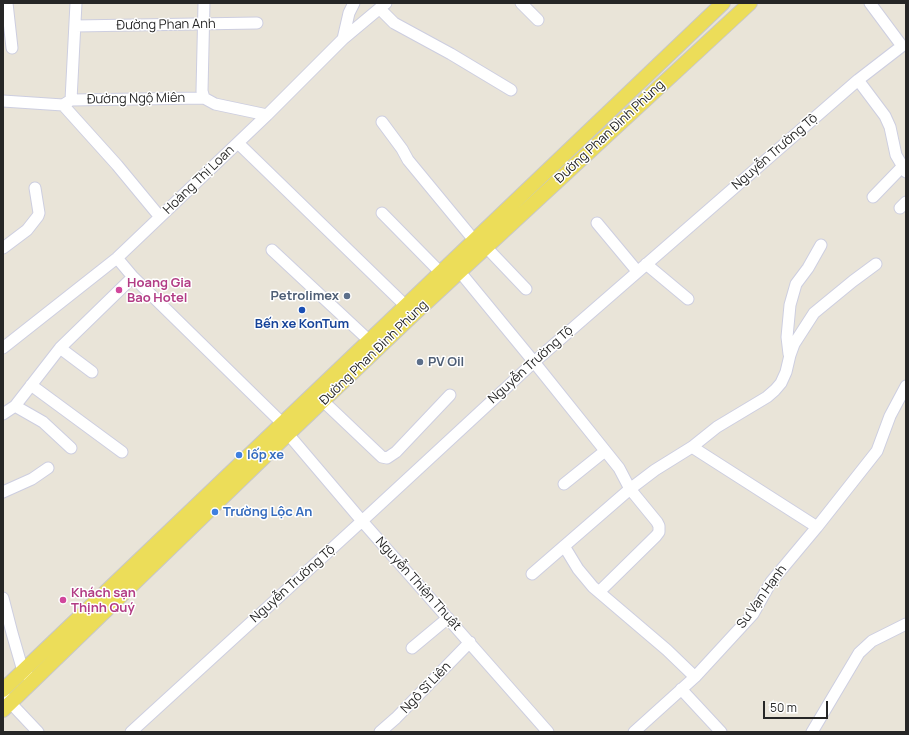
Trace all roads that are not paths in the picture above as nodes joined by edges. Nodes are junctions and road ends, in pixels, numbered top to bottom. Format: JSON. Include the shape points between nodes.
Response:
{"nodes":[{"id":1,"x":8,"y":3,"type":"edge"},
{"id":2,"x":76,"y":3,"type":"edge"},
{"id":3,"x":204,"y":3,"type":"edge"},
{"id":4,"x":354,"y":3,"type":"edge"},
{"id":5,"x":521,"y":3,"type":"edge"},
{"id":6,"x":723,"y":3,"type":"edge"},
{"id":7,"x":750,"y":3,"type":"edge"},
{"id":8,"x":870,"y":3,"type":"edge"},
{"id":9,"x":383,"y":6,"type":"edge"},
{"id":10,"x":538,"y":20,"type":"dead end"},
{"id":11,"x":257,"y":23,"type":"dead end"},
{"id":12,"x":204,"y":24,"type":"junction"},
{"id":13,"x":75,"y":26,"type":"junction"},
{"id":14,"x":343,"y":39,"type":"junction"},
{"id":15,"x":905,"y":45,"type":"edge"},
{"id":16,"x":12,"y":48,"type":"dead end"},
{"id":17,"x":858,"y":80,"type":"junction"},
{"id":18,"x":511,"y":90,"type":"dead end"},
{"id":19,"x":204,"y":98,"type":"junction"},
{"id":20,"x":3,"y":101,"type":"edge"},
{"id":21,"x":67,"y":102,"type":"junction"},
{"id":22,"x":267,"y":115,"type":"junction"},
{"id":23,"x":382,"y":122,"type":"dead end"},
{"id":24,"x":238,"y":143,"type":"junction"},
{"id":25,"x":904,"y":170,"type":"edge"},
{"id":26,"x":35,"y":188,"type":"dead end"},
{"id":27,"x":873,"y":197,"type":"dead end"},
{"id":28,"x":382,"y":213,"type":"dead end"},
{"id":29,"x":160,"y":217,"type":"junction"},
{"id":30,"x":597,"y":223,"type":"dead end"},
{"id":31,"x":474,"y":240,"type":"junction"},
{"id":32,"x":821,"y":245,"type":"dead end"},
{"id":33,"x":486,"y":247,"type":"junction"},
{"id":34,"x":3,"y":248,"type":"edge"},
{"id":35,"x":272,"y":250,"type":"dead end"},
{"id":36,"x":117,"y":258,"type":"junction"},
{"id":37,"x":876,"y":264,"type":"dead end"},
{"id":38,"x":641,"y":268,"type":"junction"},
{"id":39,"x":440,"y":272,"type":"junction"},
{"id":40,"x":460,"y":272,"type":"junction"},
{"id":41,"x":133,"y":277,"type":"junction"},
{"id":42,"x":526,"y":288,"type":"dead end"},
{"id":43,"x":688,"y":299,"type":"dead end"},
{"id":44,"x":410,"y":310,"type":"junction"},
{"id":45,"x":374,"y":345,"type":"junction"},
{"id":46,"x":3,"y":348,"type":"edge"},
{"id":47,"x":60,"y":348,"type":"junction"},
{"id":48,"x":790,"y":355,"type":"junction"},
{"id":49,"x":534,"y":362,"type":"junction"},
{"id":50,"x":92,"y":372,"type":"dead end"},
{"id":51,"x":31,"y":385,"type":"junction"},
{"id":52,"x":906,"y":386,"type":"edge"},
{"id":53,"x":450,"y":395,"type":"dead end"},
{"id":54,"x":323,"y":401,"type":"junction"},
{"id":55,"x":15,"y":406,"type":"junction"},
{"id":56,"x":3,"y":414,"type":"edge"},
{"id":57,"x":285,"y":428,"type":"junction"},
{"id":58,"x":692,"y":447,"type":"junction"},
{"id":59,"x":71,"y":448,"type":"dead end"},
{"id":60,"x":605,"y":450,"type":"junction"},
{"id":61,"x":122,"y":452,"type":"dead end"},
{"id":62,"x":48,"y":468,"type":"dead end"},
{"id":63,"x":564,"y":484,"type":"dead end"},
{"id":64,"x":630,"y":489,"type":"junction"},
{"id":65,"x":3,"y":492,"type":"edge"},
{"id":66,"x":362,"y":521,"type":"junction"},
{"id":67,"x":817,"y":527,"type":"junction"},
{"id":68,"x":564,"y":546,"type":"junction"},
{"id":69,"x":532,"y":574,"type":"dead end"},
{"id":70,"x":599,"y":592,"type":"junction"},
{"id":71,"x":3,"y":598,"type":"edge"},
{"id":72,"x":448,"y":618,"type":"junction"},
{"id":73,"x":906,"y":624,"type":"edge"},
{"id":74,"x":7,"y":633,"type":"edge"},
{"id":75,"x":470,"y":642,"type":"junction"},
{"id":76,"x":412,"y":648,"type":"dead end"},
{"id":77,"x":28,"y":676,"type":"junction"},
{"id":78,"x":695,"y":676,"type":"junction"},
{"id":79,"x":681,"y":689,"type":"junction"},
{"id":80,"x":3,"y":690,"type":"edge"},
{"id":81,"x":5,"y":703,"type":"edge"},
{"id":82,"x":38,"y":732,"type":"edge"},
{"id":83,"x":131,"y":732,"type":"edge"},
{"id":84,"x":380,"y":732,"type":"edge"},
{"id":85,"x":548,"y":732,"type":"edge"},
{"id":86,"x":634,"y":732,"type":"edge"},
{"id":87,"x":721,"y":732,"type":"edge"},
{"id":88,"x":812,"y":732,"type":"edge"}],
"edges":[{"from":1,"to":16,"type":"street"},
{"from":2,"to":13,"type":"street"},
{"from":3,"to":12,"type":"street"},
{"from":4,"to":14,"type":"street"},
{"from":5,"to":10,"type":"street"},
{"from":6,"to":31,"type":"main road","name":"Đường Phan Đình Phùng"},
{"from":7,"to":33,"type":"main road","name":"Đường Phan Đình Phùng"},
{"from":8,"to":15,"type":"street","name":"Nguyễn Trường Tộ"},
{"from":9,"to":14,"type":"street","name":"Hoàng Thị Loan"},
{"from":9,"to":18,"type":"street","via":[[394,23]]},
{"from":11,"to":12,"type":"street","name":"Đường Phan Anh"},
{"from":12,"to":13,"type":"street","name":"Đường Phan Anh"},
{"from":12,"to":19,"type":"street"},
{"from":13,"to":21,"type":"street"},
{"from":14,"to":22,"type":"street","name":"Hoàng Thị Loan"},
{"from":15,"to":17,"type":"street","name":"Nguyễn Trường Tộ"},
{"from":17,"to":25,"type":"street","via":[[885,116],[896,155]]},
{"from":17,"to":38,"type":"street","name":"Nguyễn Trường Tộ"},
{"from":19,"to":21,"type":"street","name":"Đường Ngộ Miên"},
{"from":19,"to":22,"type":"street","name":"Đường Ngộ Miên","via":[[215,104]]},
{"from":20,"to":21,"type":"street","name":"Đường Ngộ Miên"},
{"from":21,"to":29,"type":"street"},
{"from":22,"to":24,"type":"street","name":"Hoàng Thị Loan"},
{"from":23,"to":31,"type":"street","via":[[408,160]]},
{"from":24,"to":29,"type":"street","name":"Hoàng Thị Loan"},
{"from":24,"to":44,"type":"street"},
{"from":25,"to":27,"type":"street"},
{"from":26,"to":34,"type":"street","via":[[38,216],[27,230]]},
{"from":28,"to":39,"type":"street"},
{"from":29,"to":36,"type":"street","name":"Hoàng Thị Loan"},
{"from":30,"to":38,"type":"street"},
{"from":31,"to":39,"type":"main road","name":"Đường Phan Đình Phùng"},
{"from":32,"to":48,"type":"street","via":[[796,284],[790,305]]},
{"from":33,"to":40,"type":"main road","name":"Đường Phan Đình Phùng"},
{"from":33,"to":42,"type":"street"},
{"from":35,"to":45,"type":"street"},
{"from":36,"to":41,"type":"street","name":"Nguyễn Thiện Thuật"},
{"from":36,"to":46,"type":"street","name":"Hoàng Thị Loan"},
{"from":37,"to":48,"type":"street","via":[[814,313]]},
{"from":38,"to":43,"type":"street"},
{"from":38,"to":49,"type":"street","name":"Nguyễn Trường Tộ"},
{"from":39,"to":44,"type":"main road","name":"Đường Phan Đình Phùng"},
{"from":40,"to":44,"type":"main road","name":"Đường Phan Đình Phùng"},
{"from":40,"to":49,"type":"street"},
{"from":41,"to":47,"type":"street"},
{"from":41,"to":57,"type":"street","name":"Nguyễn Thiện Thuật"},
{"from":44,"to":45,"type":"main road","name":"Đường Phan Đình Phùng"},
{"from":45,"to":54,"type":"main road","name":"Đường Phan Đình Phùng"},
{"from":45,"to":57,"type":"main road","name":"Đường Phan Đình Phùng"},
{"from":47,"to":50,"type":"street"},
{"from":47,"to":51,"type":"street"},
{"from":48,"to":58,"type":"street","via":[[786,372],[775,390],[717,427]]},
{"from":49,"to":60,"type":"street"},
{"from":49,"to":66,"type":"street","name":"Nguyễn Trường Tộ"},
{"from":51,"to":55,"type":"street"},
{"from":51,"to":61,"type":"street"},
{"from":52,"to":67,"type":"street","name":"Sư Vạn Hạnh","via":[[890,416],[878,451]]},
{"from":53,"to":54,"type":"street","via":[[396,452],[387,458],[382,457]]},
{"from":54,"to":57,"type":"main road","name":"Đường Phan Đình Phùng"},
{"from":55,"to":56,"type":"street"},
{"from":55,"to":59,"type":"street","via":[[43,422]]},
{"from":57,"to":66,"type":"street","name":"Nguyễn Thiện Thuật"},
{"from":57,"to":77,"type":"main road","name":"Đường Phan Đình Phùng"},
{"from":58,"to":64,"type":"street"},
{"from":58,"to":67,"type":"street"},
{"from":60,"to":63,"type":"street"},
{"from":60,"to":64,"type":"street","via":[[619,468]]},
{"from":62,"to":65,"type":"street","via":[[32,479]]},
{"from":64,"to":68,"type":"street"},
{"from":64,"to":70,"type":"street","via":[[657,522],[659,532]]},
{"from":66,"to":72,"type":"street","name":"Nguyễn Thiện Thuật"},
{"from":66,"to":83,"type":"street","name":"Nguyễn Trường Tộ"},
{"from":67,"to":78,"type":"street","name":"Sư Vạn Hạnh","via":[[771,582],[753,614]]},
{"from":68,"to":69,"type":"street"},
{"from":68,"to":70,"type":"street","via":[[578,568]]},
{"from":70,"to":78,"type":"street"},
{"from":71,"to":74,"type":"street"},
{"from":72,"to":75,"type":"street","name":"Nguyễn Thiện Thuật"},
{"from":72,"to":76,"type":"street"},
{"from":73,"to":88,"type":"street","via":[[872,641],[859,654]]},
{"from":74,"to":77,"type":"street"},
{"from":75,"to":84,"type":"street","name":"Ngô Sĩ Liên"},
{"from":75,"to":85,"type":"street","name":"Nguyễn Thiện Thuật"},
{"from":77,"to":80,"type":"main road","name":"Đường Phan Đình Phùng"},
{"from":77,"to":81,"type":"main road","name":"Đường Phan Đình Phùng"},
{"from":78,"to":79,"type":"street","name":"Sư Vạn Hạnh"},
{"from":79,"to":86,"type":"street","name":"Sư Vạn Hạnh"},
{"from":79,"to":87,"type":"street"},
{"from":81,"to":82,"type":"street"}]}
